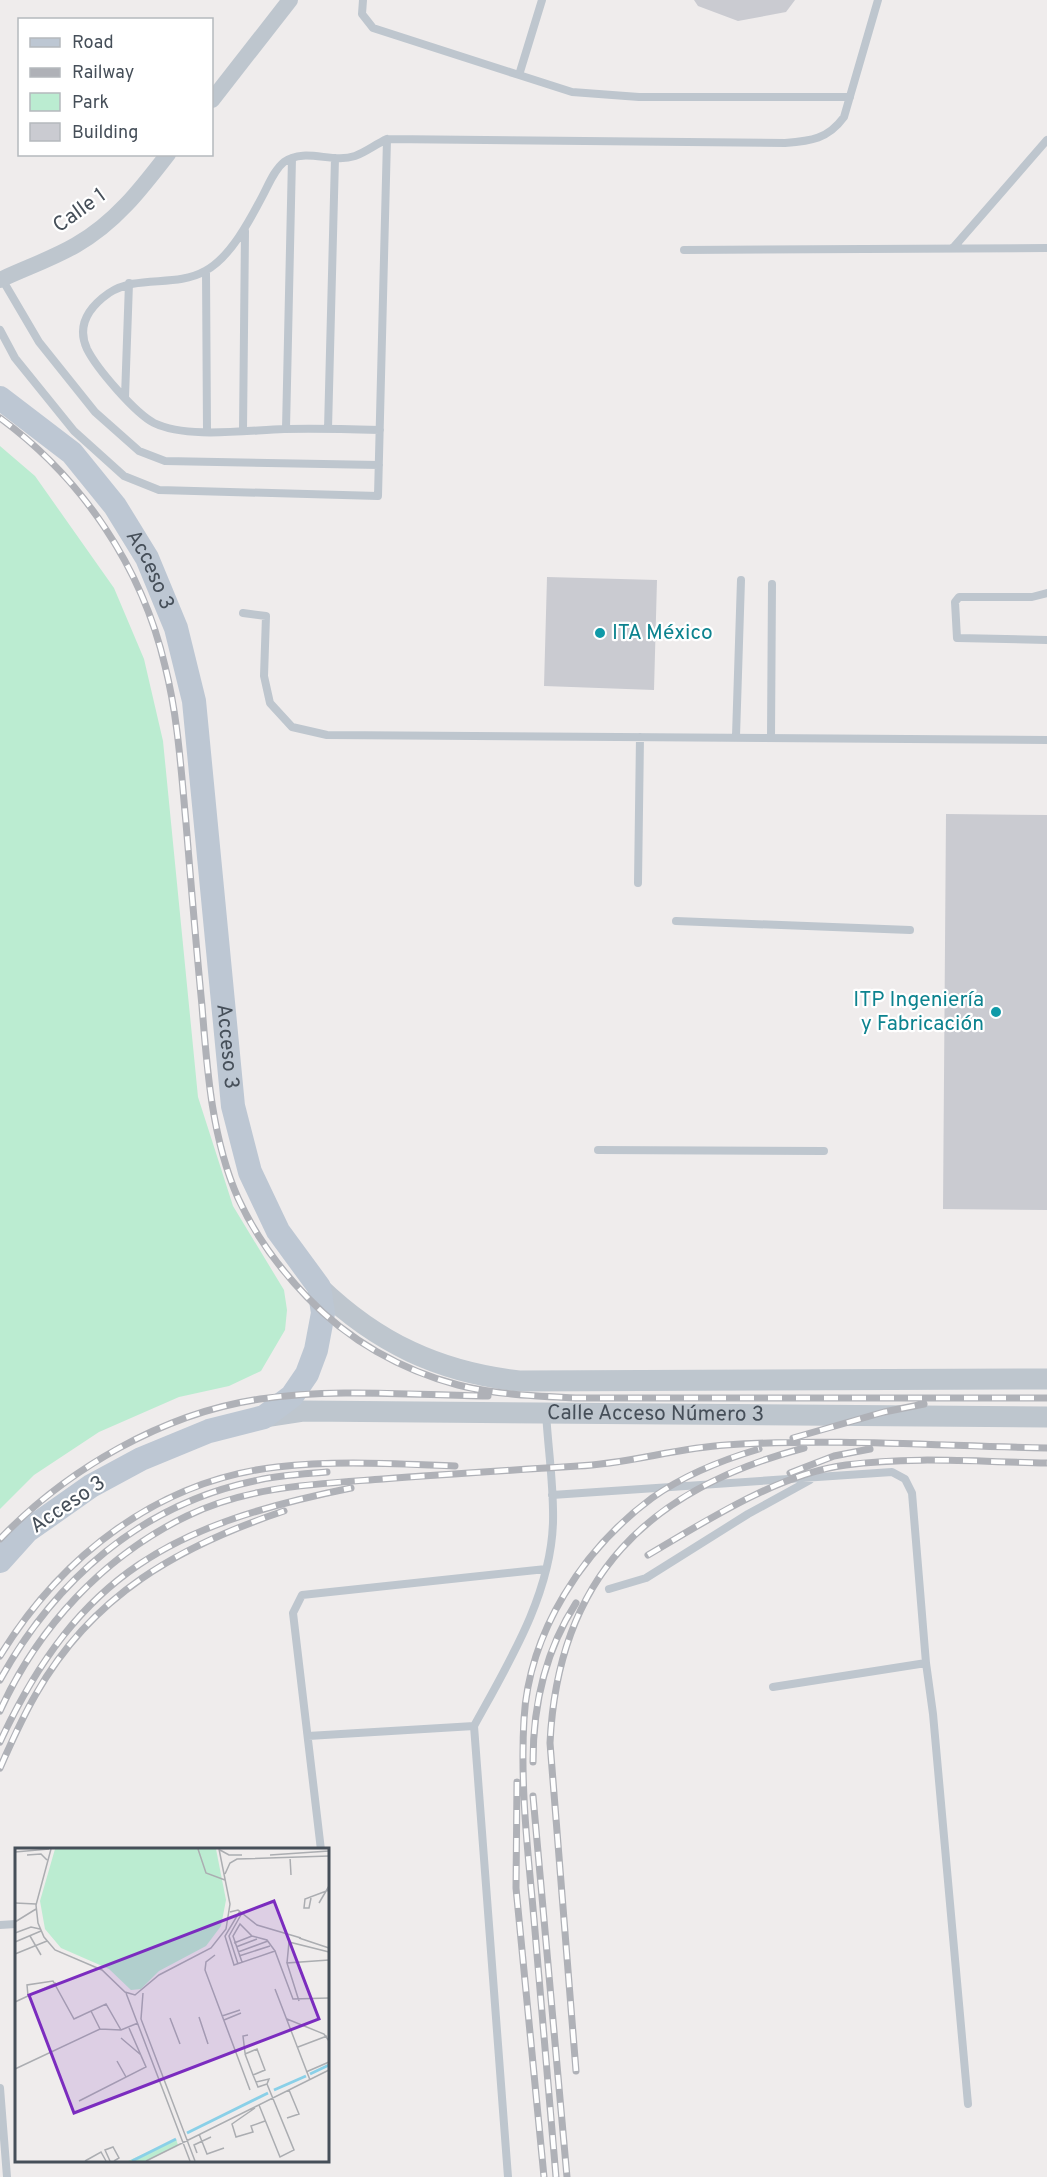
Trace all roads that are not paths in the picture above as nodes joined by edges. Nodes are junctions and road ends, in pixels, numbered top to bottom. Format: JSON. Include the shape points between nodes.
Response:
{"nodes":[{"id":1,"x":290,"y":0,"type":"edge"},
{"id":2,"x":363,"y":0,"type":"edge"},
{"id":3,"x":542,"y":0,"type":"edge"},
{"id":4,"x":878,"y":0,"type":"edge"},
{"id":5,"x":519,"y":75,"type":"junction"},
{"id":6,"x":850,"y":97,"type":"junction"},
{"id":7,"x":213,"y":98,"type":"edge"},
{"id":8,"x":387,"y":139,"type":"junction"},
{"id":9,"x":1047,"y":140,"type":"edge"},
{"id":10,"x":166,"y":156,"type":"edge"},
{"id":11,"x":292,"y":158,"type":"junction"},
{"id":12,"x":335,"y":158,"type":"junction"},
{"id":13,"x":245,"y":231,"type":"junction"},
{"id":14,"x":953,"y":248,"type":"junction"},
{"id":15,"x":1047,"y":248,"type":"edge"},
{"id":16,"x":684,"y":250,"type":"dead end"},
{"id":17,"x":206,"y":271,"type":"junction"},
{"id":18,"x":1,"y":279,"type":"edge"},
{"id":19,"x":129,"y":283,"type":"junction"},
{"id":20,"x":0,"y":330,"type":"edge"},
{"id":21,"x":125,"y":397,"type":"junction"},
{"id":22,"x":0,"y":399,"type":"edge"},
{"id":23,"x":286,"y":429,"type":"junction"},
{"id":24,"x":328,"y":429,"type":"junction"},
{"id":25,"x":207,"y":430,"type":"junction"},
{"id":26,"x":380,"y":430,"type":"junction"},
{"id":27,"x":243,"y":431,"type":"junction"},
{"id":28,"x":379,"y":465,"type":"junction"},
{"id":29,"x":741,"y":580,"type":"dead end"},
{"id":30,"x":772,"y":584,"type":"dead end"},
{"id":31,"x":1047,"y":593,"type":"edge"},
{"id":32,"x":243,"y":613,"type":"dead end"},
{"id":33,"x":1047,"y":640,"type":"edge"},
{"id":34,"x":736,"y":736,"type":"junction"},
{"id":35,"x":640,"y":737,"type":"junction"},
{"id":36,"x":771,"y":737,"type":"junction"},
{"id":37,"x":1047,"y":740,"type":"edge"},
{"id":38,"x":638,"y":883,"type":"dead end"},
{"id":39,"x":676,"y":921,"type":"dead end"},
{"id":40,"x":910,"y":930,"type":"dead end"},
{"id":41,"x":598,"y":1150,"type":"dead end"},
{"id":42,"x":824,"y":1151,"type":"dead end"},
{"id":43,"x":319,"y":1287,"type":"junction"},
{"id":44,"x":1047,"y":1379,"type":"edge"},
{"id":45,"x":546,"y":1412,"type":"junction"},
{"id":46,"x":264,"y":1417,"type":"junction"},
{"id":47,"x":1047,"y":1417,"type":"edge"},
{"id":48,"x":813,"y":1478,"type":"junction"},
{"id":49,"x":552,"y":1495,"type":"junction"},
{"id":50,"x":0,"y":1561,"type":"edge"},
{"id":51,"x":546,"y":1569,"type":"junction"},
{"id":52,"x":609,"y":1589,"type":"dead end"},
{"id":53,"x":926,"y":1663,"type":"junction"},
{"id":54,"x":773,"y":1687,"type":"dead end"},
{"id":55,"x":474,"y":1726,"type":"junction"},
{"id":56,"x":308,"y":1736,"type":"junction"},
{"id":57,"x":321,"y":1848,"type":"edge"},
{"id":58,"x":15,"y":1924,"type":"edge"},
{"id":59,"x":0,"y":1925,"type":"edge"},
{"id":60,"x":0,"y":2088,"type":"edge"},
{"id":61,"x":968,"y":2104,"type":"dead end"},
{"id":62,"x":7,"y":2177,"type":"edge"},
{"id":63,"x":508,"y":2177,"type":"edge"}],
"edges":[{"from":1,"to":7,"type":"street"},
{"from":2,"to":5,"type":"lane","via":[[362,14],[373,28]]},
{"from":3,"to":5,"type":"lane"},
{"from":4,"to":6,"type":"lane"},
{"from":5,"to":6,"type":"lane","via":[[572,92],[639,98]]},
{"from":6,"to":8,"type":"lane","via":[[844,117],[834,130],[816,140],[795,142]]},
{"from":8,"to":12,"type":"lane","via":[[354,156]]},
{"from":8,"to":26,"type":"lane"},
{"from":9,"to":14,"type":"lane"},
{"from":10,"to":18,"type":"street","name":"Calle 1","via":[[134,198],[104,226],[76,246]]},
{"from":11,"to":12,"type":"lane"},
{"from":11,"to":13,"type":"lane","via":[[283,163],[271,181]]},
{"from":11,"to":23,"type":"lane"},
{"from":12,"to":24,"type":"lane"},
{"from":13,"to":17,"type":"lane"},
{"from":13,"to":27,"type":"lane"},
{"from":14,"to":15,"type":"lane"},
{"from":14,"to":16,"type":"lane"},
{"from":17,"to":19,"type":"lane","via":[[175,280]]},
{"from":17,"to":25,"type":"lane"},
{"from":18,"to":28,"type":"lane","via":[[39,342],[95,412],[139,451],[165,461]]},
{"from":19,"to":21,"type":"lane"},
{"from":19,"to":21,"type":"lane","via":[[90,309],[82,328],[86,347],[100,371]]},
{"from":20,"to":28,"type":"lane","via":[[15,358],[74,431],[124,476],[159,490],[378,496]]},
{"from":21,"to":25,"type":"lane","via":[[153,422],[174,429]]},
{"from":22,"to":43,"type":"main road","name":"Acceso 3","via":[[72,453],[115,506],[147,558],[176,628],[194,701],[233,1106],[250,1172],[278,1231]]},
{"from":23,"to":24,"type":"lane"},
{"from":23,"to":27,"type":"lane"},
{"from":24,"to":26,"type":"lane"},
{"from":25,"to":27,"type":"lane"},
{"from":26,"to":28,"type":"lane"},
{"from":29,"to":34,"type":"lane"},
{"from":30,"to":36,"type":"lane"},
{"from":31,"to":33,"type":"lane","via":[[1032,597],[959,597],[955,602],[957,638]]},
{"from":32,"to":35,"type":"lane","via":[[266,616],[264,676],[270,703],[292,727],[327,735]]},
{"from":34,"to":35,"type":"lane"},
{"from":34,"to":36,"type":"lane"},
{"from":35,"to":38,"type":"lane"},
{"from":36,"to":37,"type":"lane"},
{"from":39,"to":40,"type":"lane"},
{"from":41,"to":42,"type":"lane"},
{"from":43,"to":44,"type":"street","name":"Calle Acceso Número 3","via":[[347,1314],[380,1337],[424,1359],[485,1377],[519,1381]]},
{"from":43,"to":46,"type":"main road","name":"Acceso 3","via":[[321,1331],[306,1374],[292,1396]]},
{"from":45,"to":46,"type":"street","name":"Calle Acceso Número 3","via":[[303,1411]]},
{"from":45,"to":47,"type":"street","name":"Calle Acceso Número 3"},
{"from":45,"to":49,"type":"lane"},
{"from":46,"to":50,"type":"main road","name":"Acceso 3","via":[[209,1431],[141,1459],[91,1486],[27,1532]]},
{"from":48,"to":49,"type":"lane"},
{"from":48,"to":52,"type":"lane","via":[[646,1578]]},
{"from":48,"to":53,"type":"lane","via":[[892,1472],[905,1479],[912,1493]]},
{"from":49,"to":51,"type":"lane","via":[[553,1523]]},
{"from":51,"to":55,"type":"lane","via":[[506,1668]]},
{"from":51,"to":56,"type":"lane","via":[[302,1595],[293,1613]]},
{"from":53,"to":54,"type":"lane"},
{"from":53,"to":61,"type":"lane"},
{"from":55,"to":56,"type":"lane"},
{"from":55,"to":63,"type":"lane"},
{"from":56,"to":57,"type":"lane"},
{"from":58,"to":59,"type":"lane"},
{"from":60,"to":62,"type":"lane"}]}
